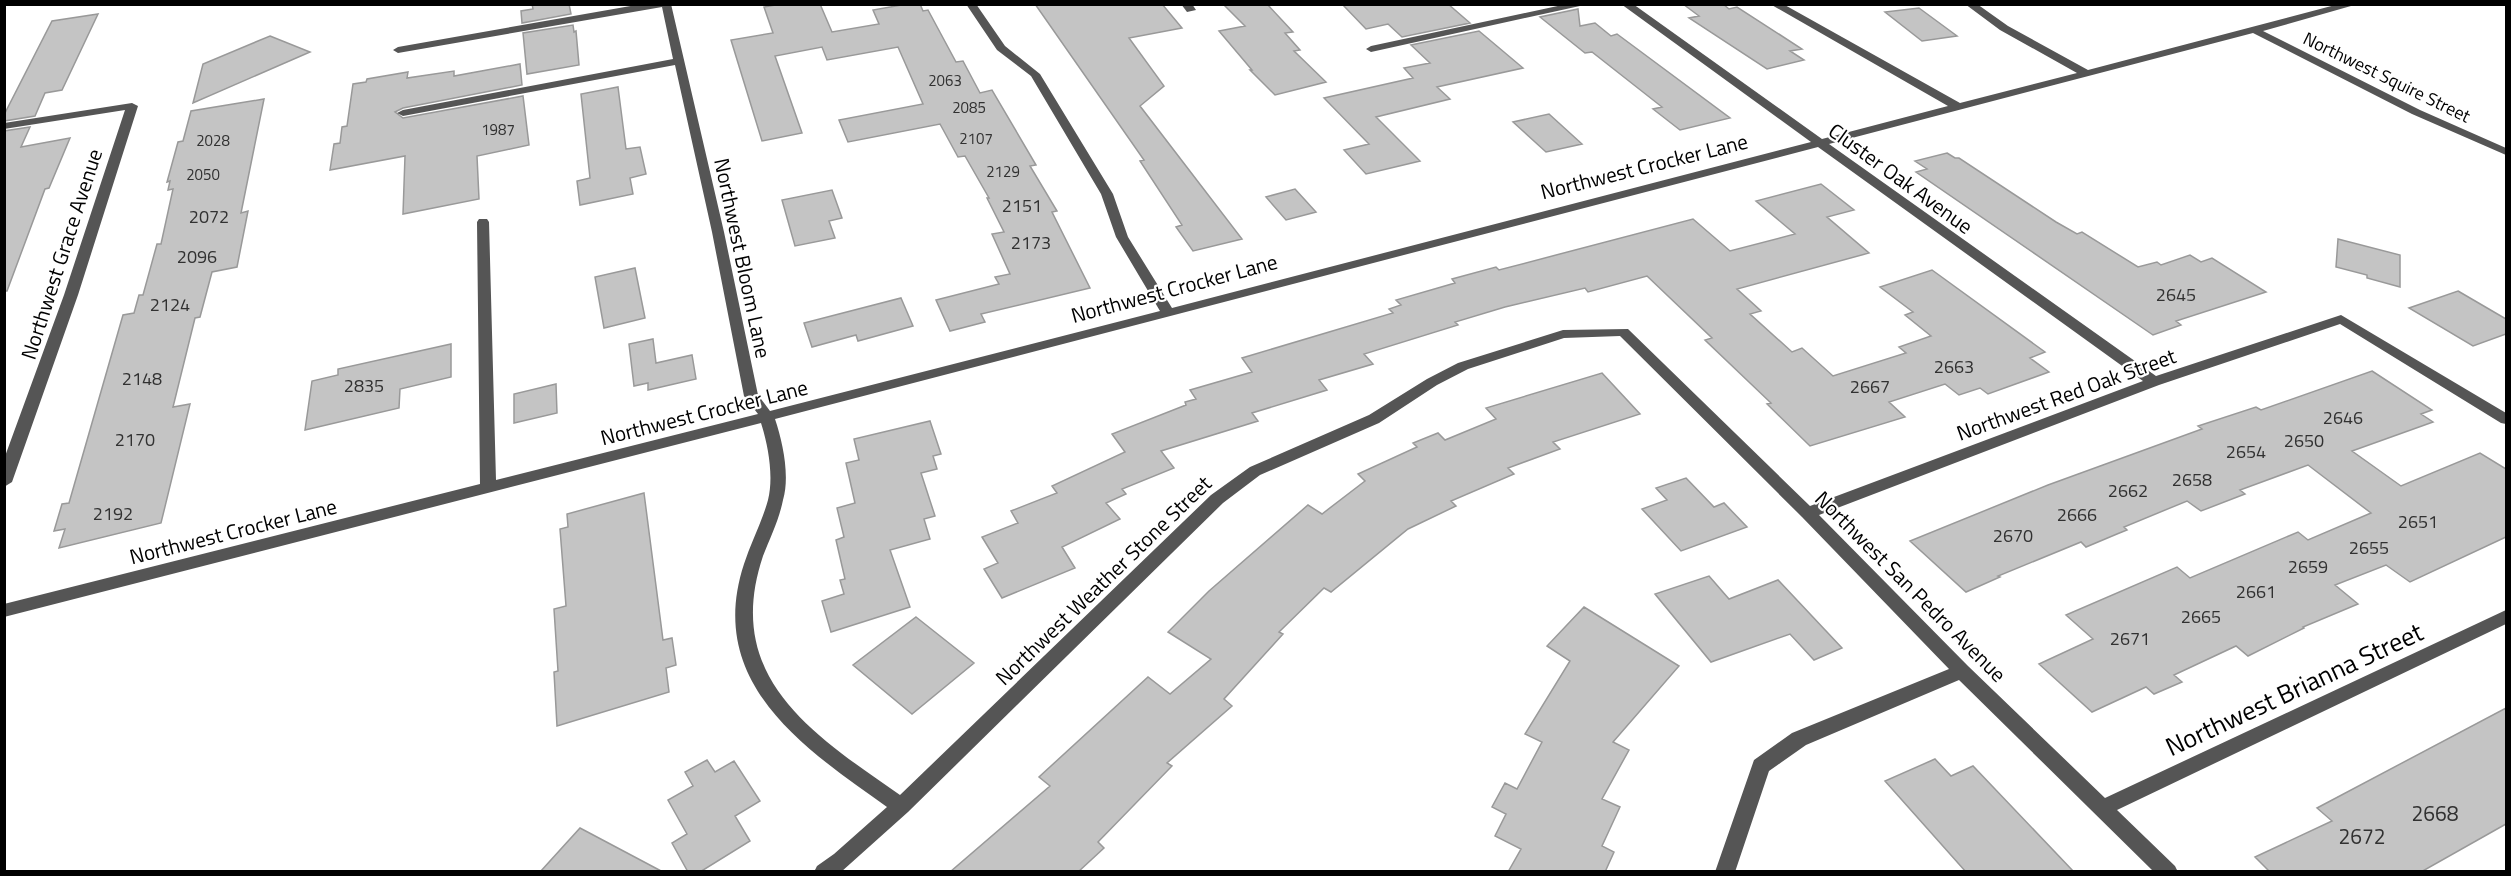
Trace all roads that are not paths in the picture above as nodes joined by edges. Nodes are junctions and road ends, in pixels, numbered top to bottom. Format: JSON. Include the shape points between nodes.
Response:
{"nodes":[{"id":1,"x":664,"y":4,"type":"edge"},
{"id":2,"x":971,"y":4,"type":"edge"},
{"id":3,"x":1584,"y":4,"type":"edge"},
{"id":4,"x":1626,"y":4,"type":"edge"},
{"id":5,"x":1775,"y":4,"type":"edge"},
{"id":6,"x":1970,"y":4,"type":"edge"},
{"id":7,"x":2353,"y":4,"type":"edge"},
{"id":8,"x":2254,"y":30,"type":"junction"},
{"id":9,"x":1371,"y":49,"type":"dead end"},
{"id":10,"x":398,"y":50,"type":"dead end"},
{"id":11,"x":679,"y":61,"type":"junction"},
{"id":12,"x":2086,"y":74,"type":"junction"},
{"id":13,"x":1958,"y":107,"type":"junction"},
{"id":14,"x":403,"y":113,"type":"dead end"},
{"id":15,"x":4,"y":126,"type":"edge"},
{"id":16,"x":1818,"y":143,"type":"junction"},
{"id":17,"x":2506,"y":152,"type":"edge"},
{"id":18,"x":483,"y":222,"type":"dead end"},
{"id":19,"x":1167,"y":311,"type":"junction"},
{"id":20,"x":1623,"y":332,"type":"joint"},
{"id":21,"x":2154,"y":382,"type":"junction"},
{"id":22,"x":767,"y":418,"type":"junction"},
{"id":23,"x":2506,"y":419,"type":"edge"},
{"id":24,"x":4,"y":482,"type":"edge"},
{"id":25,"x":488,"y":489,"type":"junction"},
{"id":26,"x":1808,"y":513,"type":"junction"},
{"id":27,"x":4,"y":611,"type":"edge"},
{"id":28,"x":2506,"y":617,"type":"edge"},
{"id":29,"x":1962,"y":670,"type":"junction"},
{"id":30,"x":900,"y":806,"type":"junction"},
{"id":31,"x":2104,"y":807,"type":"junction"},
{"id":32,"x":824,"y":872,"type":"edge"},
{"id":33,"x":1725,"y":872,"type":"edge"},
{"id":34,"x":2168,"y":872,"type":"edge"}],
"edges":[{"from":1,"to":10,"type":"street"},
{"from":1,"to":11,"type":"street","name":"Northwest Bloom Lane"},
{"from":2,"to":19,"type":"street","via":[[1001,48],[1035,74],[1107,194],[1122,237]]},
{"from":3,"to":9,"type":"street"},
{"from":4,"to":16,"type":"street","name":"Cluster Oak Avenue"},
{"from":5,"to":13,"type":"street"},
{"from":6,"to":12,"type":"street"},
{"from":7,"to":8,"type":"street","name":"Northwest Crocker Lane"},
{"from":8,"to":12,"type":"street","name":"Northwest Crocker Lane"},
{"from":8,"to":17,"type":"street","name":"Northwest Squire Street","via":[[2416,112]]},
{"from":11,"to":14,"type":"street"},
{"from":11,"to":22,"type":"street","name":"Northwest Bloom Lane","via":[[751,396]]},
{"from":12,"to":13,"type":"street","name":"Northwest Crocker Lane"},
{"from":13,"to":16,"type":"street","name":"Northwest Crocker Lane"},
{"from":15,"to":24,"type":"street","name":"Northwest Grace Avenue","via":[[132,106],[71,295]]},
{"from":16,"to":19,"type":"street","name":"Northwest Crocker Lane"},
{"from":16,"to":21,"type":"street","name":"Cluster Oak Avenue"},
{"from":18,"to":25,"type":"street"},
{"from":19,"to":22,"type":"street","name":"Northwest Crocker Lane"},
{"from":20,"to":26,"type":"street","name":"Northwest San Pedro Avenue"},
{"from":20,"to":30,"type":"street","name":"Northwest Weather Stone Street","via":[[1563,334],[1463,366],[1374,418],[1255,471],[1216,499]]},
{"from":21,"to":23,"type":"street","name":"Northwest Red Oak Street","via":[[2341,319]]},
{"from":21,"to":26,"type":"street","name":"Northwest Red Oak Street"},
{"from":22,"to":25,"type":"street","name":"Northwest Crocker Lane"},
{"from":22,"to":30,"type":"street","name":"Northwest Bloom Lane","via":[[778,470],[776,497],[749,577],[745,606],[747,637],[755,665],[769,696],[790,721]]},
{"from":25,"to":27,"type":"street","name":"Northwest Crocker Lane"},
{"from":26,"to":29,"type":"street","name":"Northwest San Pedro Avenue"},
{"from":28,"to":31,"type":"street","name":"Northwest Brianna Street"},
{"from":29,"to":31,"type":"street","name":"Northwest San Pedro Avenue"},
{"from":29,"to":33,"type":"street","via":[[1799,739],[1761,766]]},
{"from":30,"to":32,"type":"street","name":"Northwest Weather Stone Street"},
{"from":31,"to":34,"type":"street","name":"Northwest San Pedro Avenue"}]}
